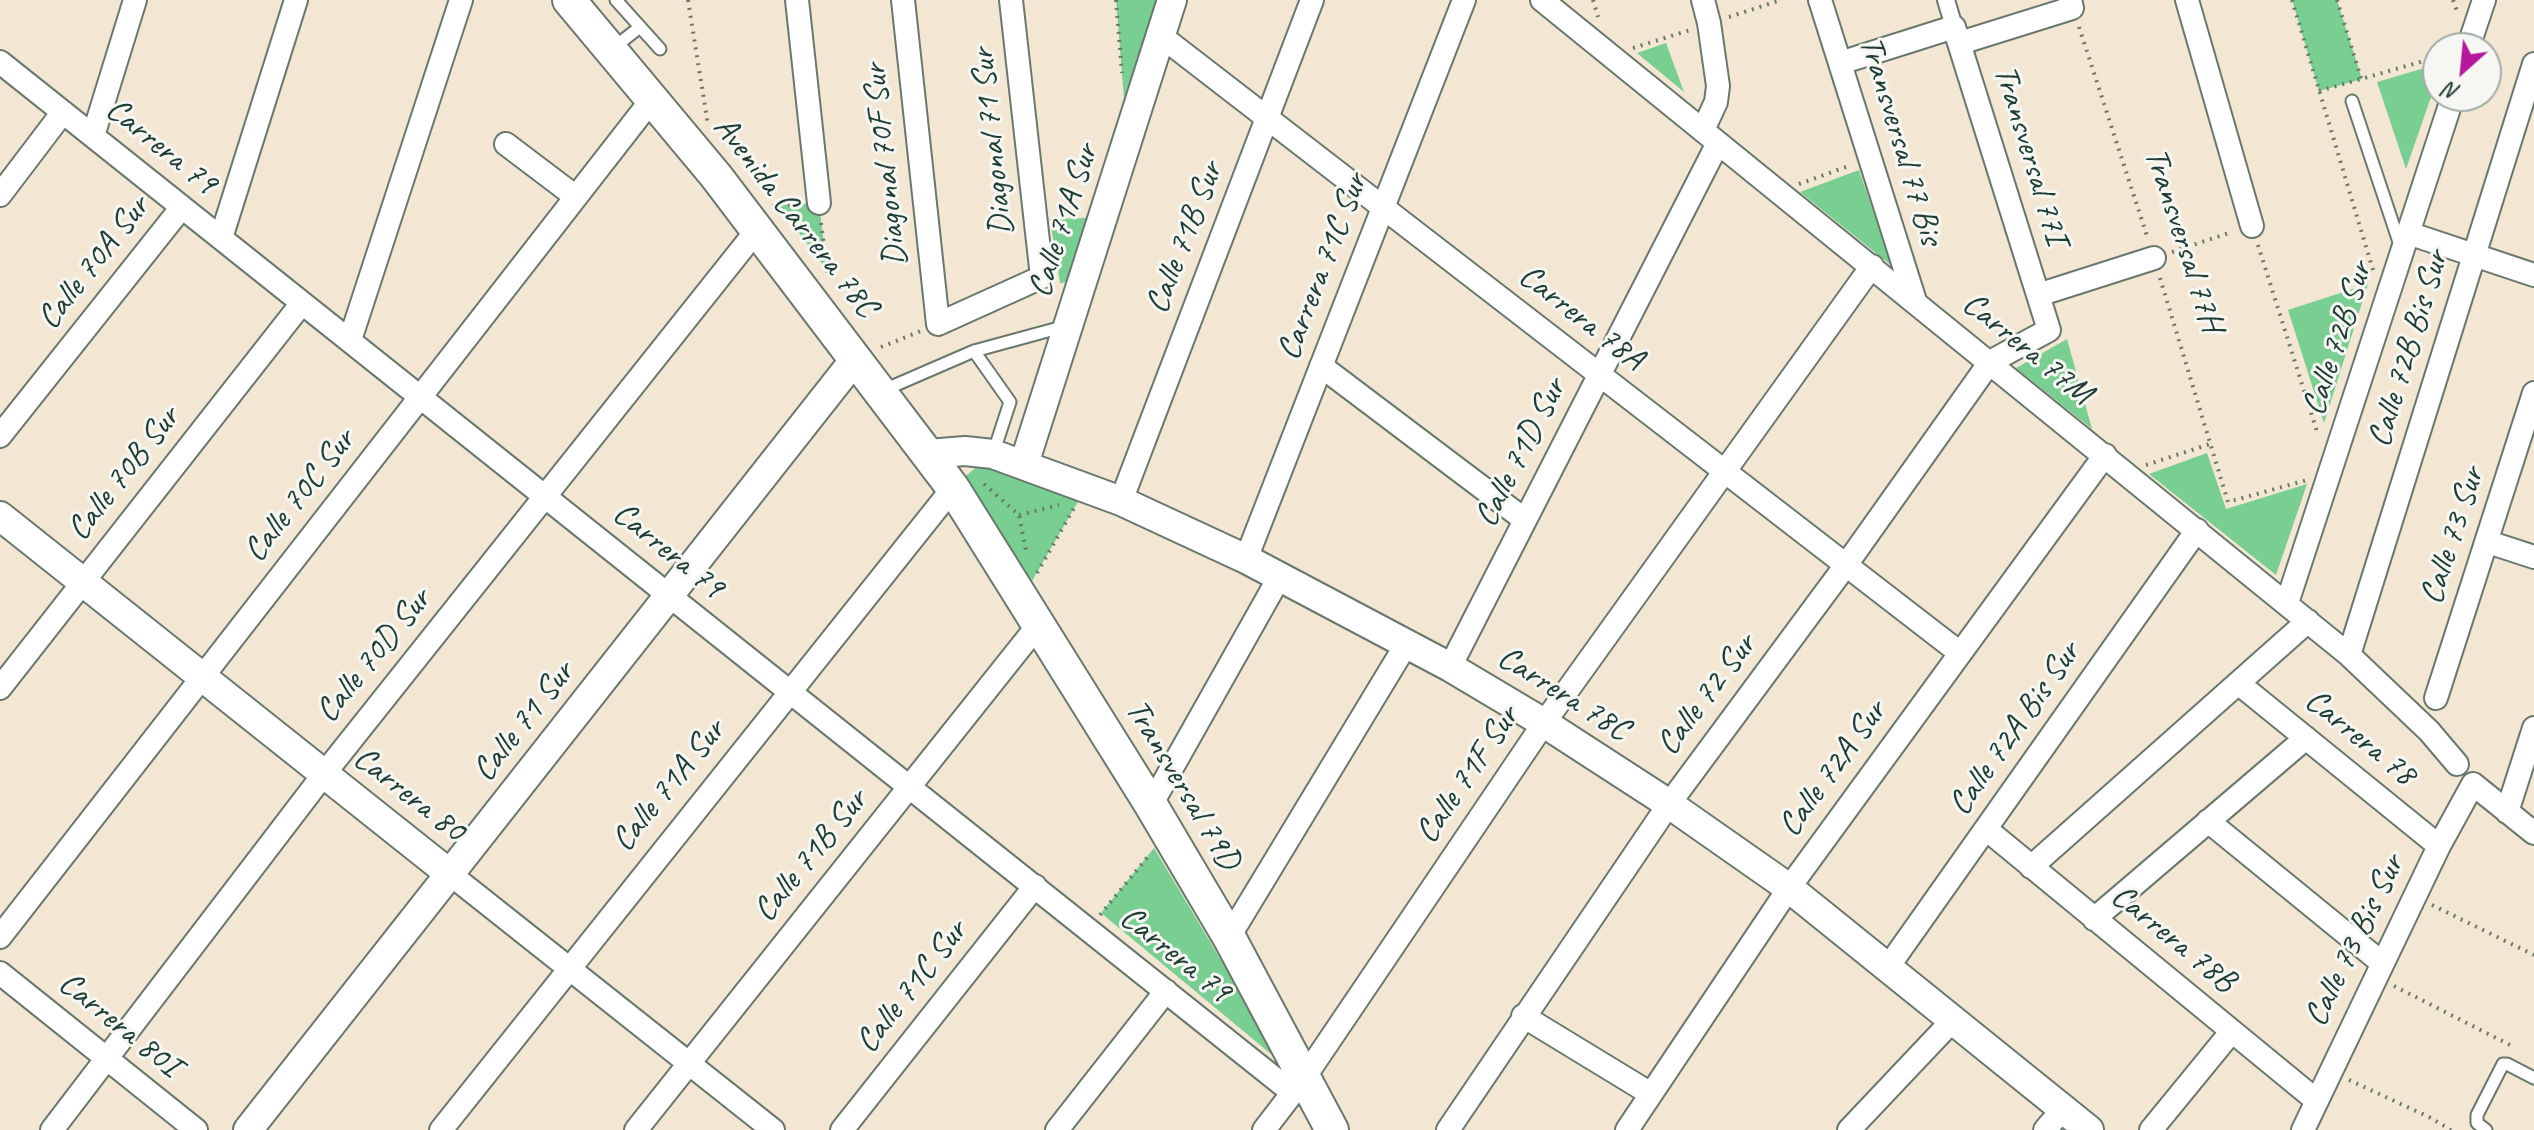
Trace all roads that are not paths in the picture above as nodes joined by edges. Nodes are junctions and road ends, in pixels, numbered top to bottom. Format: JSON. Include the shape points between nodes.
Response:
{"nodes":[{"id":1,"x":135,"y":0,"type":"edge"},
{"id":2,"x":296,"y":0,"type":"edge"},
{"id":3,"x":461,"y":0,"type":"edge"},
{"id":4,"x":569,"y":0,"type":"edge"},
{"id":5,"x":616,"y":0,"type":"edge"},
{"id":6,"x":797,"y":0,"type":"edge"},
{"id":7,"x":903,"y":0,"type":"edge"},
{"id":8,"x":1011,"y":0,"type":"edge"},
{"id":9,"x":1172,"y":0,"type":"edge"},
{"id":10,"x":1312,"y":0,"type":"edge"},
{"id":11,"x":1464,"y":0,"type":"edge"},
{"id":12,"x":1542,"y":0,"type":"edge"},
{"id":13,"x":1703,"y":0,"type":"edge"},
{"id":14,"x":1820,"y":0,"type":"edge"},
{"id":15,"x":1946,"y":0,"type":"edge"},
{"id":16,"x":2187,"y":0,"type":"edge"},
{"id":17,"x":2484,"y":0,"type":"edge"},
{"id":18,"x":2071,"y":4,"type":"edge"},
{"id":19,"x":640,"y":27,"type":"junction"},
{"id":20,"x":2473,"y":32,"type":"edge"},
{"id":21,"x":1957,"y":35,"type":"junction"},
{"id":22,"x":1161,"y":36,"type":"junction"},
{"id":23,"x":612,"y":49,"type":"junction"},
{"id":24,"x":660,"y":49,"type":"dead end"},
{"id":25,"x":0,"y":62,"type":"edge"},
{"id":26,"x":1840,"y":63,"type":"junction"},
{"id":27,"x":2534,"y":64,"type":"edge"},
{"id":28,"x":653,"y":98,"type":"junction"},
{"id":29,"x":2352,"y":101,"type":"dead end"},
{"id":30,"x":63,"y":112,"type":"junction"},
{"id":31,"x":2448,"y":112,"type":"edge"},
{"id":32,"x":1268,"y":117,"type":"junction"},
{"id":33,"x":93,"y":136,"type":"junction"},
{"id":34,"x":1710,"y":136,"type":"junction"},
{"id":35,"x":506,"y":144,"type":"dead end"},
{"id":36,"x":0,"y":195,"type":"edge"},
{"id":37,"x":576,"y":197,"type":"junction"},
{"id":38,"x":819,"y":203,"type":"road end"},
{"id":39,"x":182,"y":207,"type":"junction"},
{"id":40,"x":1383,"y":208,"type":"junction"},
{"id":41,"x":760,"y":218,"type":"junction"},
{"id":42,"x":2252,"y":226,"type":"road end"},
{"id":43,"x":221,"y":238,"type":"junction"},
{"id":44,"x":2405,"y":243,"type":"junction"},
{"id":45,"x":2474,"y":256,"type":"junction"},
{"id":46,"x":2154,"y":258,"type":"road end"},
{"id":47,"x":1872,"y":266,"type":"junction"},
{"id":48,"x":2534,"y":275,"type":"edge"},
{"id":49,"x":1042,"y":277,"type":"joint"},
{"id":50,"x":2038,"y":295,"type":"junction"},
{"id":51,"x":1915,"y":301,"type":"junction"},
{"id":52,"x":302,"y":303,"type":"junction"},
{"id":53,"x":1069,"y":325,"type":"junction"},
{"id":54,"x":2049,"y":330,"type":"joint"},
{"id":55,"x":350,"y":340,"type":"junction"},
{"id":56,"x":974,"y":351,"type":"junction"},
{"id":57,"x":856,"y":358,"type":"junction"},
{"id":58,"x":1990,"y":362,"type":"junction"},
{"id":59,"x":1321,"y":366,"type":"junction"},
{"id":60,"x":1599,"y":375,"type":"junction"},
{"id":61,"x":881,"y":391,"type":"junction"},
{"id":62,"x":2534,"y":393,"type":"edge"},
{"id":63,"x":420,"y":397,"type":"junction"},
{"id":64,"x":0,"y":436,"type":"edge"},
{"id":65,"x":940,"y":453,"type":"junction"},
{"id":66,"x":993,"y":454,"type":"junction"},
{"id":67,"x":2105,"y":455,"type":"junction"},
{"id":68,"x":1024,"y":464,"type":"junction"},
{"id":69,"x":1724,"y":471,"type":"junction"},
{"id":70,"x":953,"y":488,"type":"junction"},
{"id":71,"x":545,"y":496,"type":"junction"},
{"id":72,"x":1121,"y":501,"type":"junction"},
{"id":73,"x":0,"y":516,"type":"edge"},
{"id":74,"x":1525,"y":520,"type":"junction"},
{"id":75,"x":2197,"y":530,"type":"junction"},
{"id":76,"x":2488,"y":542,"type":"junction"},
{"id":77,"x":2534,"y":557,"type":"edge"},
{"id":78,"x":1246,"y":559,"type":"junction"},
{"id":79,"x":1846,"y":565,"type":"junction"},
{"id":80,"x":1280,"y":576,"type":"junction"},
{"id":81,"x":83,"y":582,"type":"junction"},
{"id":82,"x":669,"y":595,"type":"junction"},
{"id":83,"x":2287,"y":603,"type":"junction"},
{"id":84,"x":2308,"y":621,"type":"junction"},
{"id":85,"x":1039,"y":624,"type":"junction"},
{"id":86,"x":1407,"y":643,"type":"junction"},
{"id":87,"x":1960,"y":653,"type":"junction"},
{"id":88,"x":2349,"y":655,"type":"junction"},
{"id":89,"x":1450,"y":667,"type":"junction"},
{"id":90,"x":202,"y":677,"type":"junction"},
{"id":91,"x":2238,"y":683,"type":"junction"},
{"id":92,"x":0,"y":688,"type":"edge"},
{"id":93,"x":790,"y":692,"type":"junction"},
{"id":94,"x":2436,"y":698,"type":"dead end"},
{"id":95,"x":1544,"y":723,"type":"junction"},
{"id":96,"x":2534,"y":728,"type":"edge"},
{"id":97,"x":2306,"y":738,"type":"junction"},
{"id":98,"x":2457,"y":764,"type":"joint"},
{"id":99,"x":324,"y":774,"type":"junction"},
{"id":100,"x":2473,"y":784,"type":"junction"},
{"id":101,"x":910,"y":787,"type":"junction"},
{"id":102,"x":1669,"y":804,"type":"junction"},
{"id":103,"x":1151,"y":805,"type":"junction"},
{"id":104,"x":2507,"y":812,"type":"junction"},
{"id":105,"x":2208,"y":821,"type":"junction"},
{"id":106,"x":1986,"y":829,"type":"junction"},
{"id":107,"x":2534,"y":833,"type":"edge"},
{"id":108,"x":2439,"y":846,"type":"junction"},
{"id":109,"x":2031,"y":867,"type":"junction"},
{"id":110,"x":450,"y":874,"type":"junction"},
{"id":111,"x":1035,"y":886,"type":"junction"},
{"id":112,"x":1789,"y":888,"type":"junction"},
{"id":113,"x":2094,"y":919,"type":"junction"},
{"id":114,"x":0,"y":937,"type":"edge"},
{"id":115,"x":1229,"y":937,"type":"junction"},
{"id":116,"x":1888,"y":967,"type":"junction"},
{"id":117,"x":570,"y":969,"type":"junction"},
{"id":118,"x":2379,"y":970,"type":"junction"},
{"id":119,"x":0,"y":973,"type":"edge"},
{"id":120,"x":1166,"y":991,"type":"junction"},
{"id":121,"x":1523,"y":1016,"type":"junction"},
{"id":122,"x":1953,"y":1020,"type":"junction"},
{"id":123,"x":2232,"y":1031,"type":"junction"},
{"id":124,"x":107,"y":1059,"type":"junction"},
{"id":125,"x":689,"y":1063,"type":"junction"},
{"id":126,"x":2534,"y":1078,"type":"edge"},
{"id":127,"x":1298,"y":1086,"type":"junction"},
{"id":128,"x":1651,"y":1094,"type":"junction"},
{"id":129,"x":2317,"y":1101,"type":"junction"},
{"id":130,"x":2054,"y":1120,"type":"edge"},
{"id":131,"x":52,"y":1130,"type":"edge"},
{"id":132,"x":196,"y":1130,"type":"edge"},
{"id":133,"x":248,"y":1130,"type":"edge"},
{"id":134,"x":441,"y":1130,"type":"edge"},
{"id":135,"x":636,"y":1130,"type":"edge"},
{"id":136,"x":773,"y":1130,"type":"edge"},
{"id":137,"x":842,"y":1130,"type":"edge"},
{"id":138,"x":1057,"y":1130,"type":"edge"},
{"id":139,"x":1264,"y":1130,"type":"edge"},
{"id":140,"x":1332,"y":1130,"type":"edge"},
{"id":141,"x":1448,"y":1130,"type":"edge"},
{"id":142,"x":1627,"y":1130,"type":"edge"},
{"id":143,"x":1849,"y":1130,"type":"edge"},
{"id":144,"x":2089,"y":1130,"type":"edge"},
{"id":145,"x":2151,"y":1130,"type":"edge"},
{"id":146,"x":2303,"y":1130,"type":"edge"},
{"id":147,"x":2486,"y":1130,"type":"edge"}],
"edges":[{"from":1,"to":33,"type":"street"},
{"from":2,"to":43,"type":"street"},
{"from":3,"to":55,"type":"street"},
{"from":4,"to":23,"type":"main road","name":"Avenida Carrera 78C"},
{"from":5,"to":19,"type":"lane"},
{"from":6,"to":38,"type":"street"},
{"from":7,"to":49,"type":"street","name":"Diagonal 70F Sur","via":[[938,324]]},
{"from":8,"to":49,"type":"street","name":"Diagonal 71 Sur"},
{"from":9,"to":22,"type":"street","name":"Calle 71A Sur"},
{"from":10,"to":32,"type":"street","name":"Calle 71B Sur"},
{"from":11,"to":40,"type":"street","name":"Carrera 71C Sur"},
{"from":12,"to":34,"type":"street","name":"Carrera 77M"},
{"from":13,"to":34,"type":"street","name":"Calle 71D Sur","via":[[1718,86]]},
{"from":14,"to":26,"type":"street","name":"Transversal 77 Bis"},
{"from":15,"to":21,"type":"street","name":"Transversal 77I"},
{"from":16,"to":42,"type":"street"},
{"from":17,"to":20,"type":"street"},
{"from":18,"to":21,"type":"street"},
{"from":19,"to":23,"type":"lane"},
{"from":19,"to":24,"type":"lane"},
{"from":21,"to":26,"type":"street"},
{"from":21,"to":50,"type":"street","name":"Transversal 77I"},
{"from":22,"to":32,"type":"street","name":"Carrera 78A"},
{"from":22,"to":53,"type":"street","name":"Calle 71A Sur"},
{"from":23,"to":28,"type":"main road","name":"Avenida Carrera 78C"},
{"from":25,"to":30,"type":"street","name":"Carrera 79"},
{"from":26,"to":51,"type":"street","name":"Transversal 77 Bis"},
{"from":27,"to":45,"type":"street","name":"Calle 72B Bis Sur"},
{"from":28,"to":37,"type":"street","name":"Calle 70C Sur"},
{"from":28,"to":41,"type":"main road","name":"Avenida Carrera 78C"},
{"from":29,"to":44,"type":"lane"},
{"from":30,"to":33,"type":"street","name":"Carrera 79"},
{"from":30,"to":36,"type":"street"},
{"from":31,"to":44,"type":"street","name":"Calle 72B Sur"},
{"from":32,"to":40,"type":"street","name":"Carrera 78A"},
{"from":32,"to":72,"type":"street","name":"Calle 71B Sur"},
{"from":33,"to":39,"type":"street","name":"Carrera 79"},
{"from":34,"to":47,"type":"street","name":"Carrera 77M"},
{"from":34,"to":60,"type":"street","name":"Calle 71D Sur"},
{"from":35,"to":37,"type":"street"},
{"from":37,"to":63,"type":"street","name":"Calle 70C Sur"},
{"from":39,"to":43,"type":"street","name":"Carrera 79"},
{"from":39,"to":64,"type":"street","name":"Calle 70A Sur"},
{"from":40,"to":59,"type":"street","name":"Carrera 71C Sur"},
{"from":40,"to":60,"type":"street","name":"Carrera 78A"},
{"from":41,"to":57,"type":"main road","name":"Avenida Carrera 78C"},
{"from":41,"to":71,"type":"street","name":"Calle 70D Sur"},
{"from":43,"to":52,"type":"street","name":"Carrera 79"},
{"from":44,"to":45,"type":"street"},
{"from":44,"to":83,"type":"street","name":"Calle 72B Sur"},
{"from":45,"to":48,"type":"street"},
{"from":45,"to":88,"type":"street","name":"Calle 72B Bis Sur"},
{"from":46,"to":50,"type":"street"},
{"from":47,"to":51,"type":"street","name":"Carrera 77M"},
{"from":47,"to":69,"type":"street","name":"Calle 71F Sur"},
{"from":50,"to":54,"type":"street","name":"Transversal 77I"},
{"from":51,"to":58,"type":"street","name":"Carrera 77M"},
{"from":52,"to":55,"type":"street","name":"Carrera 79"},
{"from":52,"to":81,"type":"street","name":"Calle 70B Sur"},
{"from":53,"to":56,"type":"lane"},
{"from":53,"to":68,"type":"street","name":"Calle 71A Sur"},
{"from":54,"to":58,"type":"street","name":"Calle 72 Sur"},
{"from":55,"to":63,"type":"street","name":"Carrera 79"},
{"from":56,"to":61,"type":"lane"},
{"from":56,"to":66,"type":"lane","via":[[1010,402]]},
{"from":57,"to":61,"type":"main road","name":"Avenida Carrera 78C"},
{"from":57,"to":82,"type":"street","name":"Calle 71 Sur"},
{"from":58,"to":67,"type":"street","name":"Carrera 77M"},
{"from":58,"to":79,"type":"street","name":"Calle 72 Sur"},
{"from":59,"to":74,"type":"street"},
{"from":59,"to":78,"type":"street","name":"Carrera 71C Sur"},
{"from":60,"to":69,"type":"street","name":"Carrera 78A"},
{"from":60,"to":74,"type":"street","name":"Calle 71D Sur"},
{"from":61,"to":65,"type":"main road","name":"Avenida Carrera 78C"},
{"from":62,"to":76,"type":"street","name":"Calle 73 Sur"},
{"from":63,"to":71,"type":"street","name":"Carrera 79"},
{"from":63,"to":90,"type":"street","name":"Calle 70C Sur"},
{"from":65,"to":66,"type":"street","name":"Carrera 78C"},
{"from":65,"to":70,"type":"main road","name":"Avenida Carrera 78C"},
{"from":66,"to":68,"type":"street","name":"Carrera 78C"},
{"from":67,"to":75,"type":"street","name":"Carrera 77M"},
{"from":67,"to":87,"type":"street","name":"Calle 72A Sur"},
{"from":68,"to":72,"type":"street","name":"Carrera 78C"},
{"from":69,"to":79,"type":"street","name":"Carrera 78A"},
{"from":69,"to":95,"type":"street","name":"Calle 71F Sur"},
{"from":70,"to":85,"type":"main road","name":"Transversal 79D"},
{"from":70,"to":93,"type":"street","name":"Calle 71A Sur"},
{"from":71,"to":82,"type":"street","name":"Carrera 79"},
{"from":71,"to":99,"type":"street","name":"Calle 70D Sur"},
{"from":72,"to":78,"type":"street","name":"Carrera 78C"},
{"from":73,"to":81,"type":"street","name":"Carrera 80"},
{"from":74,"to":89,"type":"street","name":"Calle 71D Sur"},
{"from":75,"to":83,"type":"street","name":"Carrera 77M"},
{"from":75,"to":106,"type":"street","name":"Calle 72A Bis Sur"},
{"from":76,"to":77,"type":"street"},
{"from":76,"to":94,"type":"street","name":"Calle 73 Sur"},
{"from":78,"to":80,"type":"street","name":"Carrera 78C"},
{"from":79,"to":87,"type":"street","name":"Carrera 78A"},
{"from":79,"to":102,"type":"street","name":"Calle 72 Sur"},
{"from":80,"to":86,"type":"street","name":"Carrera 78C"},
{"from":80,"to":103,"type":"street"},
{"from":81,"to":90,"type":"street","name":"Carrera 80"},
{"from":81,"to":92,"type":"street","name":"Calle 70B Sur"},
{"from":82,"to":93,"type":"street","name":"Carrera 79"},
{"from":82,"to":110,"type":"street","name":"Calle 71 Sur"},
{"from":83,"to":84,"type":"street","name":"Carrera 77M"},
{"from":84,"to":88,"type":"street","name":"Carrera 77M"},
{"from":84,"to":91,"type":"street"},
{"from":85,"to":101,"type":"street","name":"Calle 71B Sur"},
{"from":85,"to":103,"type":"main road","name":"Transversal 79D"},
{"from":86,"to":89,"type":"street","name":"Carrera 78C"},
{"from":86,"to":115,"type":"street"},
{"from":87,"to":112,"type":"street","name":"Calle 72A Sur"},
{"from":88,"to":98,"type":"street","name":"Carrera 77M"},
{"from":89,"to":95,"type":"street","name":"Carrera 78C"},
{"from":90,"to":99,"type":"street","name":"Carrera 80"},
{"from":90,"to":114,"type":"street","name":"Calle 70C Sur"},
{"from":91,"to":97,"type":"street","name":"Carrera 78"},
{"from":91,"to":109,"type":"street"},
{"from":93,"to":101,"type":"street","name":"Carrera 79"},
{"from":93,"to":117,"type":"street","name":"Calle 71A Sur"},
{"from":95,"to":102,"type":"street","name":"Carrera 78C"},
{"from":95,"to":127,"type":"street","name":"Calle 71F Sur"},
{"from":96,"to":104,"type":"street"},
{"from":97,"to":105,"type":"street"},
{"from":97,"to":108,"type":"street","name":"Carrera 78"},
{"from":98,"to":100,"type":"lane"},
{"from":99,"to":110,"type":"street","name":"Carrera 80"},
{"from":99,"to":124,"type":"street","name":"Calle 70D Sur"},
{"from":100,"to":104,"type":"street"},
{"from":100,"to":108,"type":"street","name":"Calle 73 Bis Sur"},
{"from":101,"to":111,"type":"street","name":"Carrera 79"},
{"from":101,"to":125,"type":"street","name":"Calle 71B Sur"},
{"from":102,"to":112,"type":"street","name":"Carrera 78C"},
{"from":102,"to":121,"type":"street","name":"Calle 72 Sur"},
{"from":103,"to":115,"type":"main road","name":"Transversal 79D"},
{"from":104,"to":107,"type":"street"},
{"from":105,"to":113,"type":"street"},
{"from":105,"to":118,"type":"street"},
{"from":106,"to":109,"type":"street","name":"Carrera 78B"},
{"from":106,"to":116,"type":"street","name":"Calle 72A Bis Sur"},
{"from":108,"to":118,"type":"street","name":"Calle 73 Bis Sur"},
{"from":109,"to":113,"type":"street","name":"Carrera 78B"},
{"from":110,"to":117,"type":"street","name":"Carrera 80"},
{"from":110,"to":133,"type":"street","name":"Calle 71 Sur"},
{"from":111,"to":120,"type":"street","name":"Carrera 79"},
{"from":111,"to":137,"type":"street","name":"Calle 71C Sur"},
{"from":112,"to":116,"type":"street","name":"Carrera 78C"},
{"from":112,"to":128,"type":"street","name":"Calle 72A Sur"},
{"from":113,"to":123,"type":"street","name":"Carrera 78B"},
{"from":115,"to":127,"type":"main road","name":"Transversal 79D"},
{"from":116,"to":122,"type":"street","name":"Carrera 78C"},
{"from":117,"to":125,"type":"street","name":"Carrera 80"},
{"from":117,"to":134,"type":"street","name":"Calle 71A Sur"},
{"from":118,"to":129,"type":"street","name":"Calle 73 Bis Sur"},
{"from":119,"to":124,"type":"street","name":"Carrera 80I"},
{"from":120,"to":127,"type":"street","name":"Carrera 79"},
{"from":120,"to":138,"type":"street"},
{"from":121,"to":128,"type":"street"},
{"from":121,"to":141,"type":"street","name":"Calle 72 Sur"},
{"from":122,"to":130,"type":"street","name":"Carrera 78C"},
{"from":122,"to":143,"type":"street"},
{"from":123,"to":129,"type":"street","name":"Carrera 78B"},
{"from":123,"to":145,"type":"street"},
{"from":124,"to":131,"type":"street","name":"Calle 70D Sur"},
{"from":124,"to":132,"type":"street","name":"Carrera 80I"},
{"from":125,"to":135,"type":"street","name":"Calle 71B Sur"},
{"from":125,"to":136,"type":"street","name":"Carrera 80"},
{"from":126,"to":147,"type":"lane","via":[[2503,1064],[2477,1115],[2477,1123]]},
{"from":127,"to":139,"type":"street","name":"Calle 71F Sur"},
{"from":127,"to":140,"type":"main road","name":"Transversal 79D"},
{"from":128,"to":142,"type":"street","name":"Calle 72A Sur"},
{"from":129,"to":146,"type":"street","name":"Calle 73 Bis Sur"},
{"from":130,"to":144,"type":"street","name":"Carrera 78C"}]}
